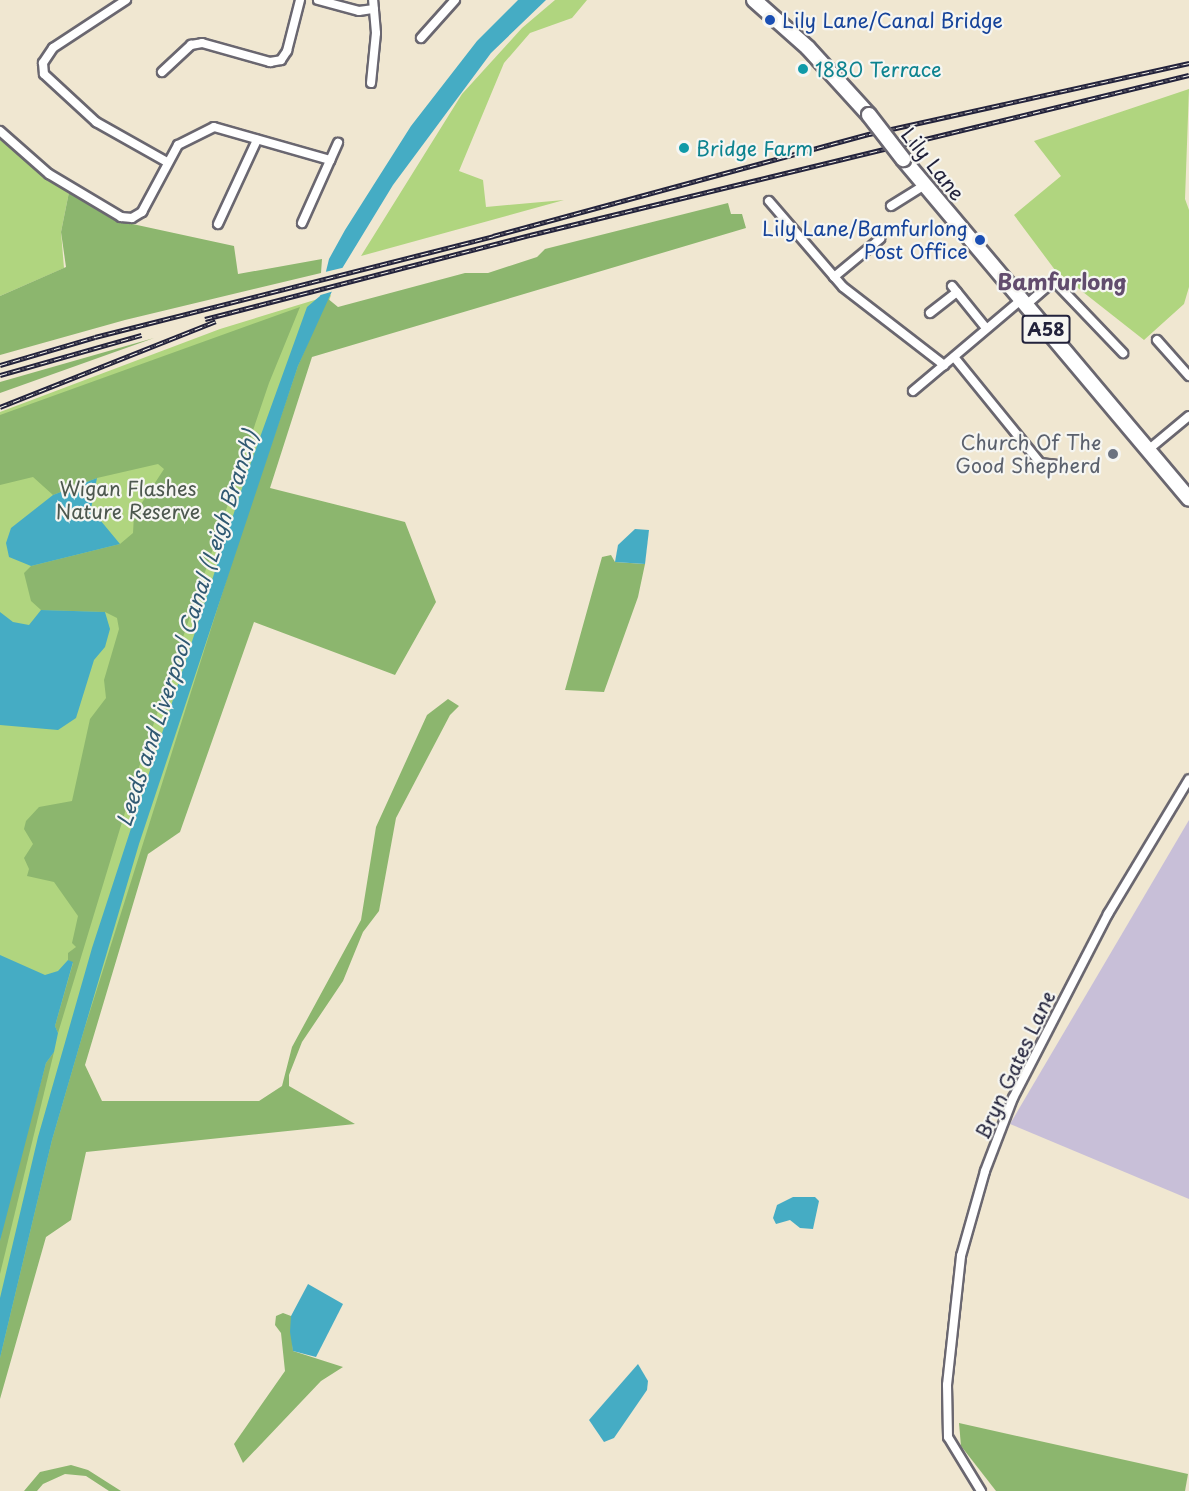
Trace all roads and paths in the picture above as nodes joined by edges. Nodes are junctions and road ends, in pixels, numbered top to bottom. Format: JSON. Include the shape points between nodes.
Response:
{"nodes":[{"id":1,"x":126,"y":0,"type":"edge"},
{"id":2,"x":300,"y":0,"type":"edge"},
{"id":3,"x":318,"y":0,"type":"edge"},
{"id":4,"x":454,"y":0,"type":"edge"},
{"id":5,"x":754,"y":0,"type":"edge"},
{"id":6,"x":373,"y":4,"type":"edge"},
{"id":7,"x":421,"y":38,"type":"dead end"},
{"id":8,"x":162,"y":72,"type":"dead end"},
{"id":9,"x":371,"y":83,"type":"dead end"},
{"id":10,"x":0,"y":131,"type":"edge"},
{"id":11,"x":257,"y":140,"type":"junction"},
{"id":12,"x":338,"y":143,"type":"dead end"},
{"id":13,"x":330,"y":160,"type":"junction"},
{"id":14,"x":167,"y":162,"type":"junction"},
{"id":15,"x":924,"y":185,"type":"junction"},
{"id":16,"x":769,"y":201,"type":"dead end"},
{"id":17,"x":891,"y":206,"type":"dead end"},
{"id":18,"x":302,"y":223,"type":"dead end"},
{"id":19,"x":218,"y":224,"type":"dead end"},
{"id":20,"x":880,"y":239,"type":"dead end"},
{"id":21,"x":834,"y":277,"type":"junction"},
{"id":22,"x":1024,"y":303,"type":"junction"},
{"id":23,"x":930,"y":313,"type":"dead end"},
{"id":24,"x":986,"y":328,"type":"junction"},
{"id":25,"x":1157,"y":340,"type":"dead end"},
{"id":26,"x":1123,"y":353,"type":"dead end"},
{"id":27,"x":954,"y":357,"type":"junction"},
{"id":28,"x":944,"y":365,"type":"junction"},
{"id":29,"x":1189,"y":376,"type":"edge"},
{"id":30,"x":913,"y":391,"type":"dead end"},
{"id":31,"x":1189,"y":416,"type":"edge"},
{"id":32,"x":1148,"y":450,"type":"junction"},
{"id":33,"x":1058,"y":465,"type":"dead end"},
{"id":34,"x":1189,"y":499,"type":"edge"},
{"id":35,"x":1189,"y":779,"type":"edge"},
{"id":36,"x":981,"y":1491,"type":"edge"}],
"edges":[{"from":1,"to":14,"type":"street","via":[[53,48],[43,63],[44,74],[96,122]]},
{"from":2,"to":8,"type":"street","via":[[287,51],[281,60],[270,62],[202,42],[191,45]]},
{"from":3,"to":6,"type":"street","via":[[359,11]]},
{"from":4,"to":7,"type":"street"},
{"from":5,"to":15,"type":"main road","name":"Lily Lane","number":"A58","bridge":true,"via":[[808,48],[869,115]]},
{"from":6,"to":9,"type":"street"},
{"from":10,"to":14,"type":"street","via":[[49,174],[121,217],[132,218],[142,212]]},
{"from":11,"to":13,"type":"street"},
{"from":11,"to":14,"type":"street","via":[[214,127],[178,145]]},
{"from":11,"to":19,"type":"street"},
{"from":12,"to":13,"type":"street"},
{"from":13,"to":18,"type":"street"},
{"from":15,"to":17,"type":"street"},
{"from":15,"to":22,"type":"main road","name":"Lily Lane","number":"A58"},
{"from":16,"to":21,"type":"street","via":[[779,207]]},
{"from":20,"to":21,"type":"street"},
{"from":21,"to":28,"type":"street"},
{"from":22,"to":24,"type":"street"},
{"from":22,"to":26,"type":"street","via":[[1054,280]]},
{"from":22,"to":32,"type":"main road","name":"Lily Lane","number":"A58"},
{"from":23,"to":24,"type":"street","via":[[954,289]]},
{"from":24,"to":27,"type":"street"},
{"from":25,"to":29,"type":"street"},
{"from":27,"to":28,"type":"street"},
{"from":27,"to":33,"type":"street","via":[[1040,463]]},
{"from":28,"to":30,"type":"street"},
{"from":31,"to":32,"type":"street"},
{"from":32,"to":34,"type":"main road","name":"Lily Lane","number":"A58"},
{"from":35,"to":36,"type":"street","name":"Bryn Gates Lane","via":[[1102,924],[1013,1098],[985,1171],[961,1256],[947,1384],[948,1437]]}]}
